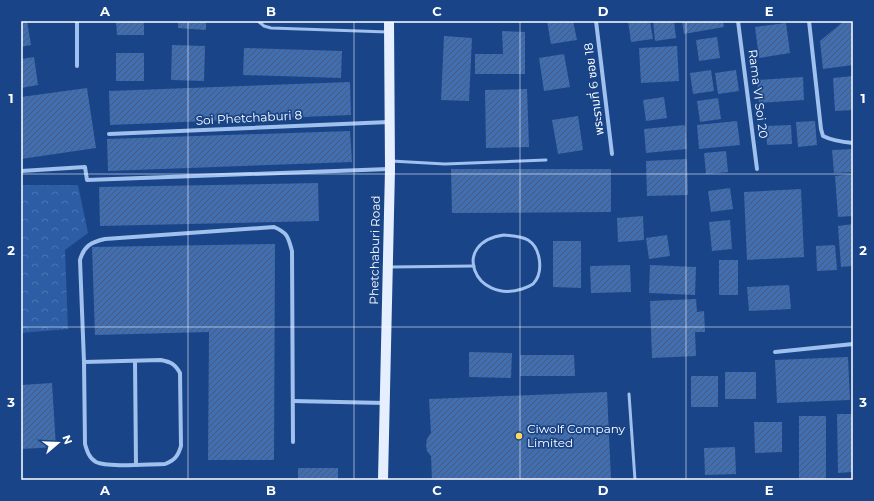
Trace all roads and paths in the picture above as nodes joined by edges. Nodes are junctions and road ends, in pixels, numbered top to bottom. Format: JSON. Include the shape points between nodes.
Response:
{"nodes":[{"id":1,"x":77,"y":21,"type":"edge"},
{"id":2,"x":258,"y":21,"type":"edge"},
{"id":3,"x":389,"y":21,"type":"edge"},
{"id":4,"x":596,"y":21,"type":"edge"},
{"id":5,"x":738,"y":21,"type":"edge"},
{"id":6,"x":809,"y":21,"type":"edge"},
{"id":7,"x":389,"y":32,"type":"junction"},
{"id":8,"x":77,"y":66,"type":"dead end"},
{"id":9,"x":389,"y":122,"type":"junction"},
{"id":10,"x":109,"y":134,"type":"dead end"},
{"id":11,"x":853,"y":143,"type":"edge"},
{"id":12,"x":612,"y":154,"type":"dead end"},
{"id":13,"x":546,"y":160,"type":"dead end"},
{"id":14,"x":390,"y":165,"type":"junction"},
{"id":15,"x":757,"y":169,"type":"dead end"},
{"id":16,"x":21,"y":171,"type":"edge"},
{"id":17,"x":474,"y":266,"type":"junction"},
{"id":18,"x":388,"y":267,"type":"junction"},
{"id":19,"x":853,"y":344,"type":"edge"},
{"id":20,"x":775,"y":352,"type":"dead end"},
{"id":21,"x":135,"y":361,"type":"junction"},
{"id":22,"x":84,"y":362,"type":"junction"},
{"id":23,"x":629,"y":394,"type":"dead end"},
{"id":24,"x":293,"y":401,"type":"junction"},
{"id":25,"x":385,"y":403,"type":"junction"},
{"id":26,"x":292,"y":442,"type":"dead end"},
{"id":27,"x":136,"y":465,"type":"junction"},
{"id":28,"x":383,"y":480,"type":"edge"},
{"id":29,"x":635,"y":480,"type":"edge"}],
"edges":[{"from":1,"to":8,"type":"street"},
{"from":2,"to":7,"type":"lane","via":[[271,28]]},
{"from":3,"to":7,"type":"main road","name":"Phetchaburi Road"},
{"from":4,"to":12,"type":"street","name":"พระรามที่ 6 ซอย 18"},
{"from":5,"to":15,"type":"street","name":"Rama VI Soi 20"},
{"from":6,"to":11,"type":"street","via":[[823,136],[830,140]]},
{"from":7,"to":9,"type":"main road","name":"Phetchaburi Road"},
{"from":9,"to":10,"type":"street","name":"Soi Phetchaburi 8"},
{"from":9,"to":14,"type":"main road","name":"Phetchaburi Road"},
{"from":13,"to":14,"type":"lane"},
{"from":14,"to":16,"type":"street","via":[[87,180],[85,167]]},
{"from":14,"to":18,"type":"main road","name":"Phetchaburi Road"},
{"from":17,"to":17,"type":"lane","via":[[474,255],[479,245],[487,239],[504,235],[528,240],[536,247],[539,260],[538,277],[532,285],[521,290],[504,291],[490,288],[477,277]]},
{"from":17,"to":18,"type":"lane"},
{"from":18,"to":25,"type":"main road","name":"Phetchaburi Road"},
{"from":19,"to":20,"type":"street"},
{"from":21,"to":22,"type":"street"},
{"from":21,"to":27,"type":"street"},
{"from":21,"to":27,"type":"street","via":[[161,360],[176,365],[180,373],[181,446],[173,461],[165,464]]},
{"from":22,"to":24,"type":"street","via":[[80,260],[88,245],[105,239],[274,227],[284,232],[292,251]]},
{"from":22,"to":27,"type":"street","via":[[85,444],[88,455],[96,462]]},
{"from":23,"to":29,"type":"lane"},
{"from":24,"to":25,"type":"street"},
{"from":24,"to":26,"type":"street"},
{"from":25,"to":28,"type":"main road","name":"Phetchaburi Road"}]}
